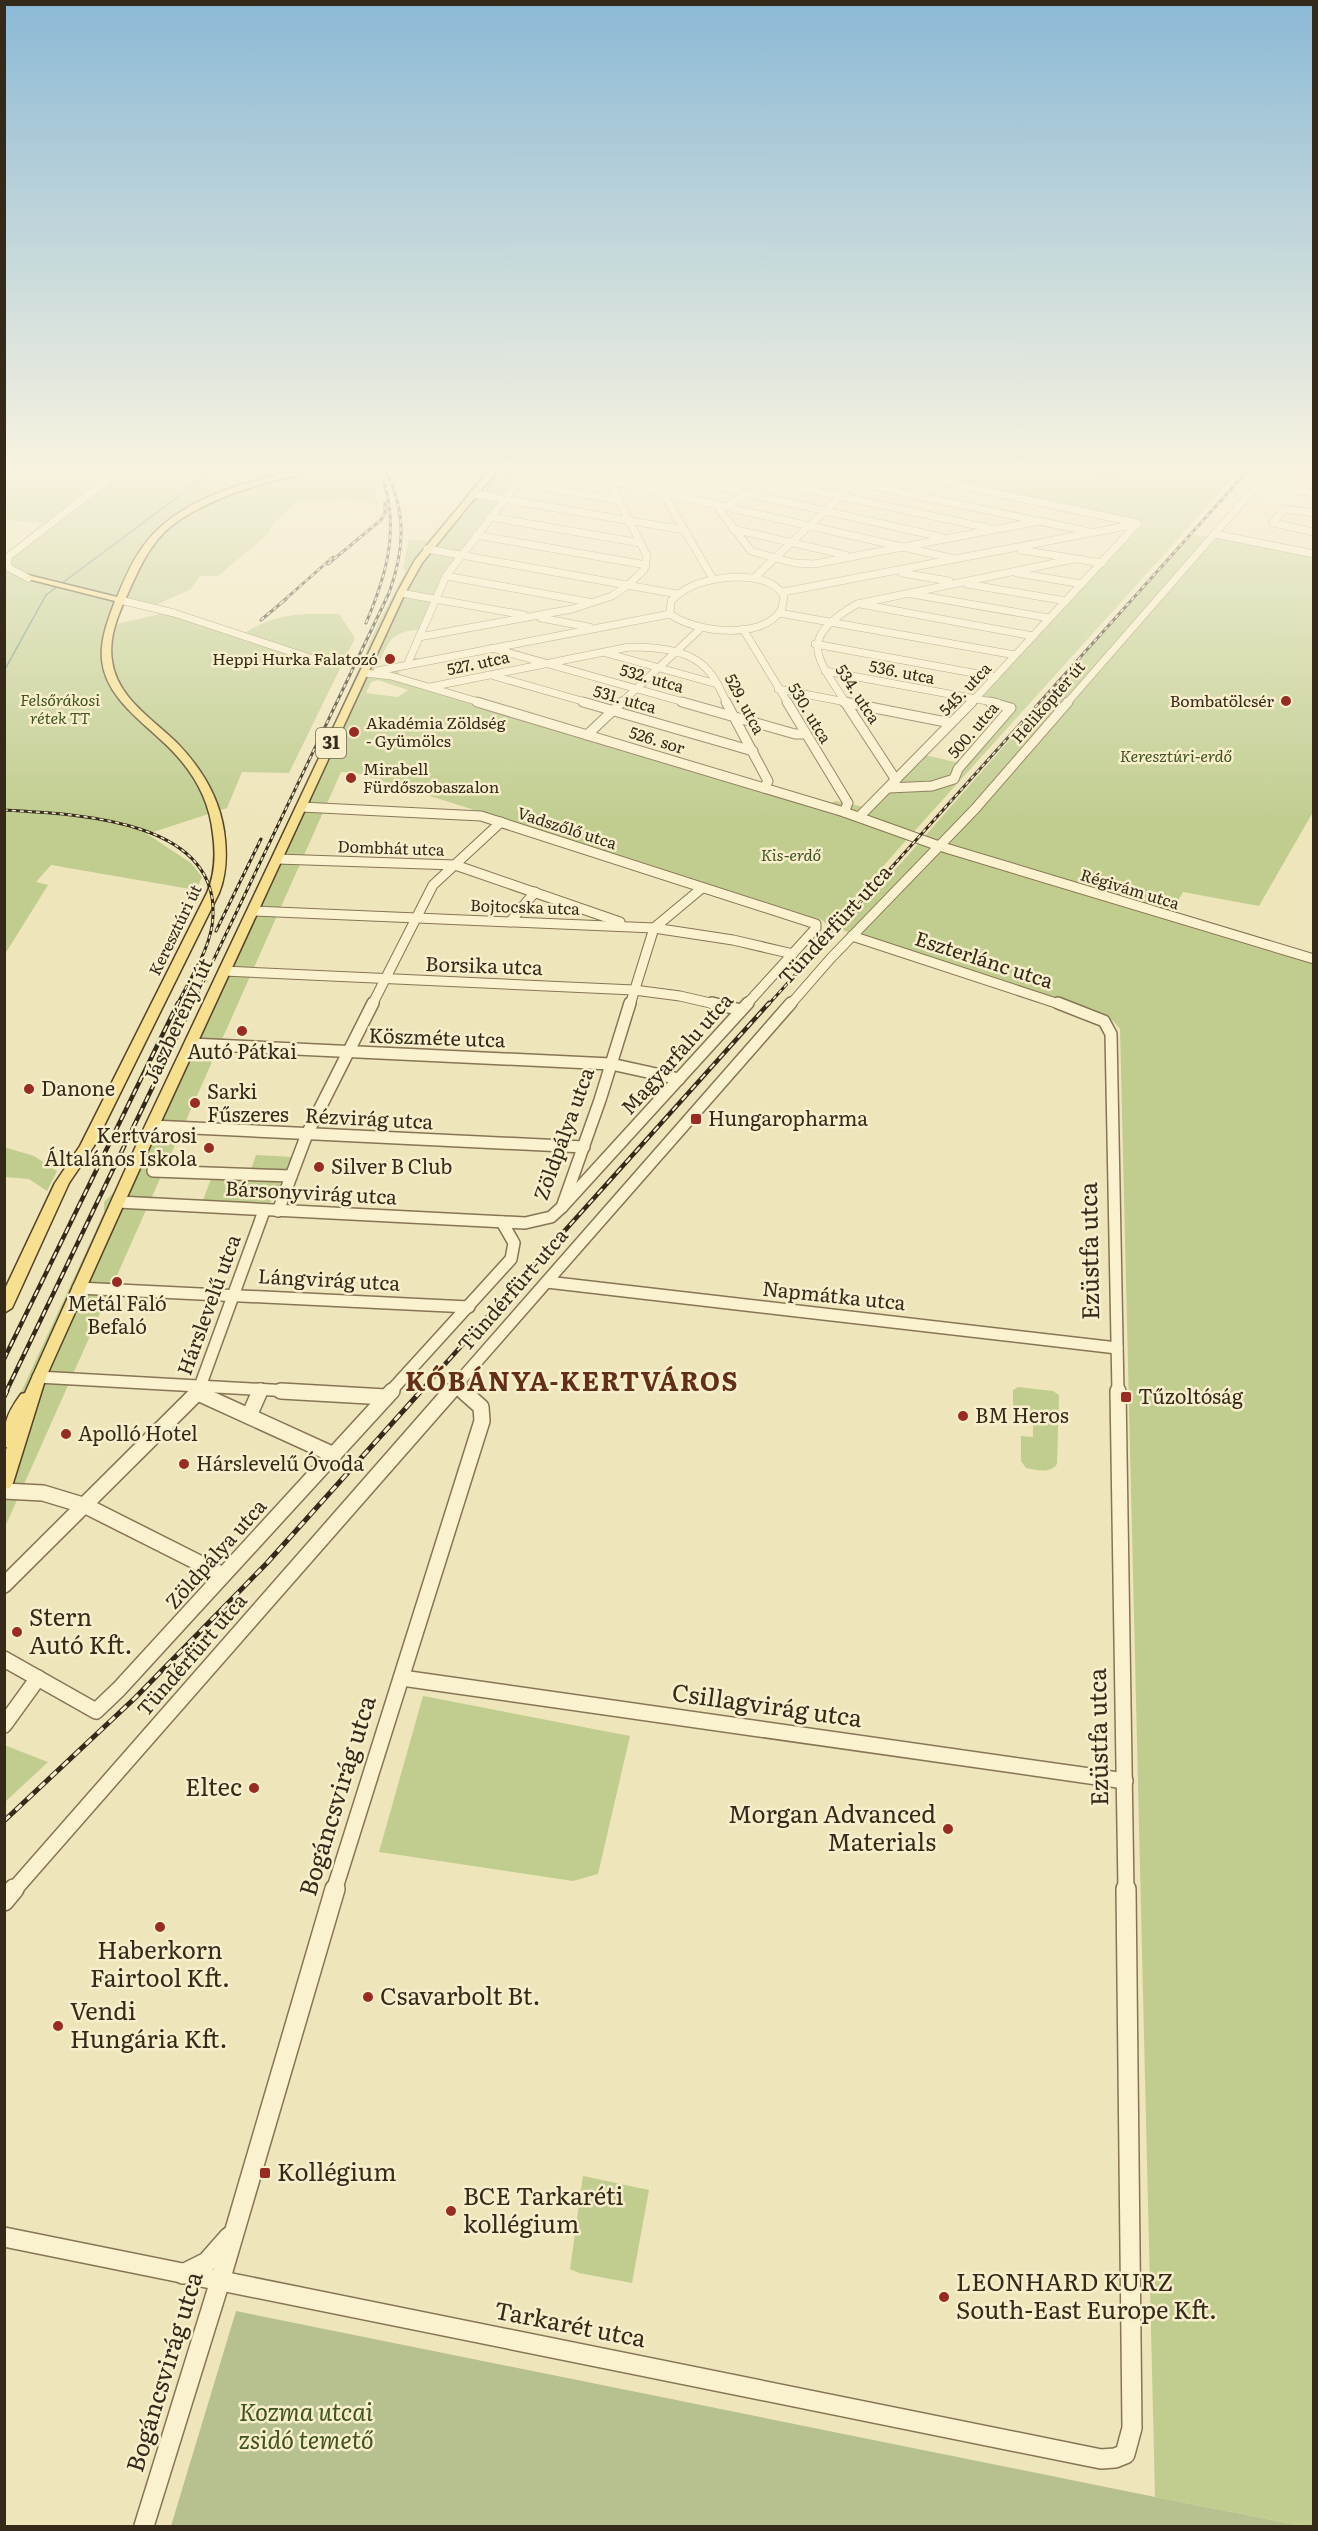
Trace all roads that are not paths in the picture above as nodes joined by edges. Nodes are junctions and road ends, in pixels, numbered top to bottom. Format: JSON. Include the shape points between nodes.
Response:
{"nodes":[{"id":1,"x":60,"y":586,"type":"edge"},
{"id":2,"x":124,"y":586,"type":"edge"},
{"id":3,"x":405,"y":586,"type":"edge"},
{"id":4,"x":441,"y":586,"type":"edge"},
{"id":5,"x":501,"y":586,"type":"edge"},
{"id":6,"x":626,"y":586,"type":"edge"},
{"id":7,"x":634,"y":586,"type":"edge"},
{"id":8,"x":690,"y":586,"type":"edge"},
{"id":9,"x":774,"y":586,"type":"edge"},
{"id":10,"x":814,"y":586,"type":"edge"},
{"id":11,"x":935,"y":586,"type":"edge"},
{"id":12,"x":981,"y":586,"type":"edge"},
{"id":13,"x":1080,"y":586,"type":"edge"},
{"id":14,"x":1170,"y":586,"type":"edge"},
{"id":15,"x":783,"y":592,"type":"junction"},
{"id":16,"x":904,"y":592,"type":"junction"},
{"id":17,"x":401,"y":593,"type":"junction"},
{"id":18,"x":677,"y":594,"type":"junction"},
{"id":19,"x":118,"y":597,"type":"junction"},
{"id":20,"x":435,"y":597,"type":"junction"},
{"id":21,"x":1066,"y":601,"type":"junction"},
{"id":22,"x":594,"y":603,"type":"junction"},
{"id":23,"x":857,"y":604,"type":"junction"},
{"id":24,"x":779,"y":613,"type":"junction"},
{"id":25,"x":670,"y":614,"type":"junction"},
{"id":26,"x":533,"y":616,"type":"junction"},
{"id":27,"x":1049,"y":618,"type":"junction"},
{"id":28,"x":831,"y":622,"type":"junction"},
{"id":29,"x":596,"y":628,"type":"junction"},
{"id":30,"x":743,"y":629,"type":"junction"},
{"id":31,"x":699,"y":630,"type":"junction"},
{"id":32,"x":1033,"y":636,"type":"junction"},
{"id":33,"x":419,"y":637,"type":"junction"},
{"id":34,"x":815,"y":644,"type":"junction"},
{"id":35,"x":492,"y":648,"type":"junction"},
{"id":36,"x":602,"y":652,"type":"junction"},
{"id":37,"x":675,"y":653,"type":"junction"},
{"id":38,"x":1015,"y":655,"type":"junction"},
{"id":39,"x":546,"y":663,"type":"junction"},
{"id":40,"x":328,"y":664,"type":"dead end"},
{"id":41,"x":407,"y":665,"type":"junction"},
{"id":42,"x":659,"y":668,"type":"junction"},
{"id":43,"x":825,"y":671,"type":"junction"},
{"id":44,"x":392,"y":672,"type":"junction"},
{"id":45,"x":364,"y":673,"type":"junction"},
{"id":46,"x":490,"y":675,"type":"junction"},
{"id":47,"x":995,"y":677,"type":"junction"},
{"id":48,"x":717,"y":684,"type":"junction"},
{"id":49,"x":428,"y":687,"type":"junction"},
{"id":50,"x":636,"y":689,"type":"junction"},
{"id":51,"x":778,"y":689,"type":"junction"},
{"id":52,"x":975,"y":699,"type":"junction"},
{"id":53,"x":846,"y":703,"type":"junction"},
{"id":54,"x":614,"y":711,"type":"junction"},
{"id":55,"x":734,"y":717,"type":"junction"},
{"id":56,"x":951,"y":723,"type":"junction"},
{"id":57,"x":804,"y":734,"type":"junction"},
{"id":58,"x":587,"y":735,"type":"junction"},
{"id":59,"x":753,"y":751,"type":"junction"},
{"id":60,"x":896,"y":780,"type":"junction"},
{"id":61,"x":764,"y":788,"type":"junction"},
{"id":62,"x":889,"y":788,"type":"junction"},
{"id":63,"x":301,"y":807,"type":"junction"},
{"id":64,"x":844,"y":812,"type":"junction"},
{"id":65,"x":859,"y":817,"type":"junction"},
{"id":66,"x":501,"y":822,"type":"junction"},
{"id":67,"x":939,"y":846,"type":"junction"},
{"id":68,"x":277,"y":859,"type":"junction"},
{"id":69,"x":455,"y":865,"type":"junction"},
{"id":70,"x":702,"y":888,"type":"junction"},
{"id":71,"x":535,"y":892,"type":"junction"},
{"id":72,"x":253,"y":911,"type":"junction"},
{"id":73,"x":417,"y":917,"type":"junction"},
{"id":74,"x":510,"y":922,"type":"junction"},
{"id":75,"x":816,"y":924,"type":"joint"},
{"id":76,"x":635,"y":927,"type":"junction"},
{"id":77,"x":654,"y":928,"type":"junction"},
{"id":78,"x":852,"y":936,"type":"junction"},
{"id":79,"x":793,"y":954,"type":"junction"},
{"id":80,"x":1314,"y":959,"type":"edge"},
{"id":81,"x":224,"y":971,"type":"junction"},
{"id":82,"x":386,"y":980,"type":"junction"},
{"id":83,"x":634,"y":990,"type":"junction"},
{"id":84,"x":741,"y":1011,"type":"junction"},
{"id":85,"x":1104,"y":1021,"type":"joint"},
{"id":86,"x":191,"y":1044,"type":"junction"},
{"id":87,"x":348,"y":1052,"type":"junction"},
{"id":88,"x":611,"y":1064,"type":"junction"},
{"id":89,"x":679,"y":1078,"type":"junction"},
{"id":90,"x":152,"y":1126,"type":"junction"},
{"id":91,"x":307,"y":1134,"type":"junction"},
{"id":92,"x":584,"y":1147,"type":"junction"},
{"id":93,"x":153,"y":1171,"type":"dead end"},
{"id":94,"x":291,"y":1176,"type":"junction"},
{"id":95,"x":118,"y":1202,"type":"junction"},
{"id":96,"x":562,"y":1207,"type":"junction"},
{"id":97,"x":264,"y":1210,"type":"junction"},
{"id":98,"x":278,"y":1211,"type":"junction"},
{"id":99,"x":502,"y":1222,"type":"junction"},
{"id":100,"x":547,"y":1282,"type":"junction"},
{"id":101,"x":78,"y":1288,"type":"junction"},
{"id":102,"x":234,"y":1294,"type":"junction"},
{"id":103,"x":469,"y":1307,"type":"junction"},
{"id":104,"x":4,"y":1308,"type":"edge"},
{"id":105,"x":1117,"y":1348,"type":"junction"},
{"id":106,"x":36,"y":1383,"type":"junction"},
{"id":107,"x":457,"y":1385,"type":"junction"},
{"id":108,"x":261,"y":1389,"type":"junction"},
{"id":109,"x":200,"y":1390,"type":"junction"},
{"id":110,"x":386,"y":1397,"type":"junction"},
{"id":111,"x":249,"y":1416,"type":"junction"},
{"id":112,"x":4,"y":1442,"type":"edge"},
{"id":113,"x":334,"y":1455,"type":"junction"},
{"id":114,"x":4,"y":1483,"type":"edge"},
{"id":115,"x":4,"y":1491,"type":"edge"},
{"id":116,"x":86,"y":1506,"type":"junction"},
{"id":117,"x":223,"y":1575,"type":"junction"},
{"id":118,"x":7,"y":1581,"type":"edge"},
{"id":119,"x":4,"y":1659,"type":"edge"},
{"id":120,"x":38,"y":1678,"type":"junction"},
{"id":121,"x":402,"y":1678,"type":"junction"},
{"id":122,"x":4,"y":1725,"type":"edge"},
{"id":123,"x":1125,"y":1781,"type":"junction"},
{"id":124,"x":4,"y":1901,"type":"edge"},
{"id":125,"x":233,"y":2232,"type":"junction"},
{"id":126,"x":4,"y":2237,"type":"edge"},
{"id":127,"x":182,"y":2274,"type":"junction"},
{"id":128,"x":220,"y":2281,"type":"junction"},
{"id":129,"x":1125,"y":2454,"type":"joint"},
{"id":130,"x":144,"y":2526,"type":"edge"}],
"edges":[{"from":1,"to":19,"type":"main road"},
{"from":2,"to":19,"type":"main road","name":"Keresztúri út"},
{"from":3,"to":17,"type":"main road","number":"31"},
{"from":4,"to":20,"type":"street"},
{"from":5,"to":22,"type":"street"},
{"from":6,"to":22,"type":"street"},
{"from":7,"to":18,"type":"street"},
{"from":8,"to":18,"type":"street"},
{"from":9,"to":15,"type":"street"},
{"from":10,"to":15,"type":"street"},
{"from":11,"to":16,"type":"street"},
{"from":12,"to":21,"type":"street"},
{"from":13,"to":21,"type":"street","name":"545. utca"},
{"from":14,"to":67,"type":"street","name":"Helikopter út"},
{"from":15,"to":24,"type":"street","via":[[785,600]]},
{"from":16,"to":23,"type":"street"},
{"from":16,"to":27,"type":"street"},
{"from":17,"to":20,"type":"street"},
{"from":17,"to":45,"type":"main road","number":"31"},
{"from":18,"to":25,"type":"street","via":[[670,603]]},
{"from":19,"to":40,"type":"street"},
{"from":19,"to":104,"type":"main road","name":"Keresztúri út","via":[[107,644],[110,672],[129,705],[179,751],[205,787],[218,823],[220,875],[92,1136],[62,1183]]},
{"from":20,"to":26,"type":"street"},
{"from":20,"to":33,"type":"street"},
{"from":21,"to":27,"type":"street","name":"545. utca"},
{"from":22,"to":26,"type":"street"},
{"from":23,"to":28,"type":"street"},
{"from":23,"to":32,"type":"street"},
{"from":24,"to":28,"type":"street"},
{"from":24,"to":30,"type":"street"},
{"from":25,"to":29,"type":"street"},
{"from":25,"to":31,"type":"street"},
{"from":26,"to":29,"type":"street"},
{"from":26,"to":33,"type":"street"},
{"from":27,"to":32,"type":"street","name":"545. utca"},
{"from":28,"to":34,"type":"street"},
{"from":28,"to":38,"type":"street"},
{"from":29,"to":35,"type":"street"},
{"from":30,"to":31,"type":"street"},
{"from":30,"to":51,"type":"street","name":"530. utca"},
{"from":31,"to":37,"type":"street"},
{"from":32,"to":38,"type":"street","name":"545. utca"},
{"from":33,"to":41,"type":"street"},
{"from":34,"to":43,"type":"street","name":"534. utca","via":[[814,652]]},
{"from":34,"to":47,"type":"street"},
{"from":35,"to":39,"type":"street","name":"532. utca"},
{"from":35,"to":41,"type":"street"},
{"from":36,"to":37,"type":"street","name":"527. utca","via":[[647,646]]},
{"from":36,"to":39,"type":"street","name":"527. utca"},
{"from":36,"to":42,"type":"street"},
{"from":37,"to":42,"type":"street"},
{"from":37,"to":48,"type":"street","name":"529. utca","via":[[706,666]]},
{"from":38,"to":47,"type":"street","name":"545. utca"},
{"from":39,"to":46,"type":"street","name":"527. utca"},
{"from":39,"to":50,"type":"street","name":"532. utca"},
{"from":41,"to":44,"type":"street"},
{"from":42,"to":48,"type":"street"},
{"from":42,"to":50,"type":"street"},
{"from":43,"to":52,"type":"street","name":"536. utca"},
{"from":43,"to":53,"type":"street","name":"534. utca"},
{"from":44,"to":45,"type":"street","name":"526. sor"},
{"from":44,"to":49,"type":"street","name":"526. sor"},
{"from":45,"to":63,"type":"main road","name":"Jászberényi út","number":"31"},
{"from":46,"to":49,"type":"street","name":"527. utca"},
{"from":46,"to":54,"type":"street","name":"531. utca"},
{"from":47,"to":52,"type":"street","name":"545. utca"},
{"from":48,"to":55,"type":"street","name":"529. utca"},
{"from":49,"to":58,"type":"street","name":"526. sor"},
{"from":50,"to":54,"type":"street"},
{"from":50,"to":55,"type":"street","name":"532. utca"},
{"from":51,"to":53,"type":"street"},
{"from":51,"to":57,"type":"street","name":"530. utca"},
{"from":52,"to":56,"type":"street","name":"545. utca"},
{"from":52,"to":62,"type":"street","name":"500. utca","via":[[1006,705],[1011,710],[958,769],[954,779],[932,786]]},
{"from":53,"to":56,"type":"street"},
{"from":53,"to":60,"type":"street","name":"534. utca"},
{"from":54,"to":58,"type":"street"},
{"from":54,"to":59,"type":"street","name":"531. utca"},
{"from":55,"to":57,"type":"street","name":"532. utca"},
{"from":55,"to":59,"type":"street","name":"529. utca"},
{"from":56,"to":60,"type":"street","name":"545. utca"},
{"from":57,"to":64,"type":"street","name":"530. utca","via":[[848,803]]},
{"from":58,"to":61,"type":"street","name":"526. sor"},
{"from":59,"to":61,"type":"street","name":"529. utca","via":[[768,781]]},
{"from":60,"to":62,"type":"street","name":"545. utca"},
{"from":61,"to":64,"type":"street","name":"526. sor"},
{"from":62,"to":65,"type":"street","name":"545. utca"},
{"from":63,"to":66,"type":"street","name":"Vadszőlő utca","via":[[455,813]]},
{"from":63,"to":68,"type":"main road","name":"Jászberényi út","number":"31"},
{"from":64,"to":65,"type":"street","name":"526. sor"},
{"from":65,"to":67,"type":"street","name":"526. sor"},
{"from":66,"to":69,"type":"street"},
{"from":66,"to":70,"type":"street","name":"Vadszőlő utca"},
{"from":67,"to":78,"type":"street","name":"Tündérfürt utca"},
{"from":67,"to":80,"type":"street","name":"Régivám utca"},
{"from":68,"to":69,"type":"street","name":"Dombhát utca"},
{"from":68,"to":72,"type":"main road","name":"Jászberényi út","number":"31"},
{"from":69,"to":71,"type":"street","name":"Dombhát utca"},
{"from":69,"to":73,"type":"street","via":[[430,890]]},
{"from":70,"to":75,"type":"street","name":"Vadszőlő utca"},
{"from":70,"to":77,"type":"street"},
{"from":71,"to":74,"type":"street"},
{"from":71,"to":76,"type":"street","name":"Dombhát utca"},
{"from":72,"to":73,"type":"street","name":"Bojtocska utca"},
{"from":72,"to":81,"type":"main road","name":"Jászberényi út","number":"31"},
{"from":73,"to":74,"type":"street","name":"Bojtocska utca"},
{"from":73,"to":82,"type":"street"},
{"from":74,"to":76,"type":"street","name":"Bojtocska utca"},
{"from":75,"to":79,"type":"street","name":"Magyarfalu utca"},
{"from":76,"to":77,"type":"street","name":"Bojtocska utca"},
{"from":77,"to":79,"type":"street","name":"Bojtocska utca"},
{"from":77,"to":83,"type":"street","name":"Zöldpálya utca"},
{"from":78,"to":85,"type":"street","name":"Eszterlánc utca"},
{"from":78,"to":100,"type":"street","name":"Tündérfürt utca"},
{"from":79,"to":84,"type":"street","name":"Magyarfalu utca"},
{"from":81,"to":82,"type":"street","name":"Borsika utca"},
{"from":81,"to":86,"type":"main road","name":"Jászberényi út","number":"31"},
{"from":82,"to":83,"type":"street","name":"Borsika utca"},
{"from":82,"to":87,"type":"street"},
{"from":83,"to":84,"type":"street","name":"Borsika utca"},
{"from":83,"to":88,"type":"street","name":"Zöldpálya utca"},
{"from":84,"to":89,"type":"street","name":"Magyarfalu utca"},
{"from":85,"to":105,"type":"street","name":"Ezüstfa utca","via":[[1111,1034]]},
{"from":86,"to":87,"type":"street","name":"Köszméte utca"},
{"from":86,"to":90,"type":"main road","name":"Jászberényi út","number":"31"},
{"from":87,"to":88,"type":"street","name":"Köszméte utca"},
{"from":87,"to":91,"type":"street"},
{"from":88,"to":89,"type":"street","name":"Köszméte utca"},
{"from":88,"to":92,"type":"street","name":"Zöldpálya utca"},
{"from":89,"to":96,"type":"street","name":"Magyarfalu utca"},
{"from":90,"to":91,"type":"street","name":"Rézvirág utca"},
{"from":90,"to":95,"type":"main road","name":"Jászberényi út","number":"31"},
{"from":91,"to":92,"type":"street","name":"Rézvirág utca"},
{"from":91,"to":94,"type":"street"},
{"from":92,"to":96,"type":"street","name":"Zöldpálya utca"},
{"from":93,"to":94,"type":"street"},
{"from":94,"to":98,"type":"street"},
{"from":95,"to":97,"type":"street","name":"Bársonyvirág utca"},
{"from":95,"to":101,"type":"main road","name":"Jászberényi út","number":"31"},
{"from":96,"to":99,"type":"street","name":"Zöldpálya utca","via":[[544,1220]]},
{"from":97,"to":98,"type":"street","name":"Bársonyvirág utca"},
{"from":97,"to":102,"type":"street","name":"Hárslevelű utca"},
{"from":98,"to":99,"type":"street","name":"Bársonyvirág utca"},
{"from":99,"to":103,"type":"street","name":"Zöldpálya utca","via":[[516,1243],[514,1255]]},
{"from":100,"to":105,"type":"street","name":"Napmátka utca"},
{"from":100,"to":107,"type":"street","name":"Tündérfürt utca"},
{"from":101,"to":102,"type":"street","name":"Lángvirág utca"},
{"from":101,"to":106,"type":"main road","name":"Jászberényi út","number":"31"},
{"from":102,"to":103,"type":"street","name":"Lángvirág utca"},
{"from":102,"to":109,"type":"street","name":"Hárslevelű utca"},
{"from":103,"to":110,"type":"street","name":"Zöldpálya utca"},
{"from":105,"to":123,"type":"street","name":"Ezüstfa utca"},
{"from":106,"to":109,"type":"street"},
{"from":106,"to":112,"type":"main road","name":"Jászberényi út","number":"31"},
{"from":106,"to":114,"type":"main road","name":"Jászberényi út","number":"31"},
{"from":107,"to":121,"type":"street","name":"Bogáncsvirág utca","via":[[481,1407],[482,1420]]},
{"from":107,"to":124,"type":"street","name":"Tündérfürt utca"},
{"from":108,"to":109,"type":"street"},
{"from":108,"to":110,"type":"street"},
{"from":108,"to":111,"type":"street"},
{"from":109,"to":111,"type":"street"},
{"from":109,"to":116,"type":"street","name":"Hárslevelű utca"},
{"from":110,"to":113,"type":"street","name":"Zöldpálya utca"},
{"from":111,"to":113,"type":"street"},
{"from":113,"to":117,"type":"street","name":"Zöldpálya utca"},
{"from":115,"to":116,"type":"street","via":[[43,1493]]},
{"from":116,"to":117,"type":"street"},
{"from":116,"to":118,"type":"street","name":"Hárslevelű utca"},
{"from":117,"to":120,"type":"street","name":"Zöldpálya utca","via":[[96,1711]]},
{"from":119,"to":120,"type":"street"},
{"from":120,"to":122,"type":"street"},
{"from":121,"to":123,"type":"street","name":"Csillagvirág utca"},
{"from":121,"to":125,"type":"street","name":"Bogáncsvirág utca"},
{"from":123,"to":129,"type":"street","name":"Ezüstfa utca","via":[[1132,2428]]},
{"from":125,"to":127,"type":"street","name":"Bogáncsvirág utca","via":[[207,2262]]},
{"from":125,"to":128,"type":"street","name":"Bogáncsvirág utca"},
{"from":126,"to":127,"type":"street","name":"Tarkarét utca"},
{"from":127,"to":128,"type":"street","name":"Tarkarét utca"},
{"from":128,"to":129,"type":"street","name":"Tarkarét utca","via":[[1101,2459]]},
{"from":128,"to":130,"type":"street","name":"Bogáncsvirág utca"}]}
